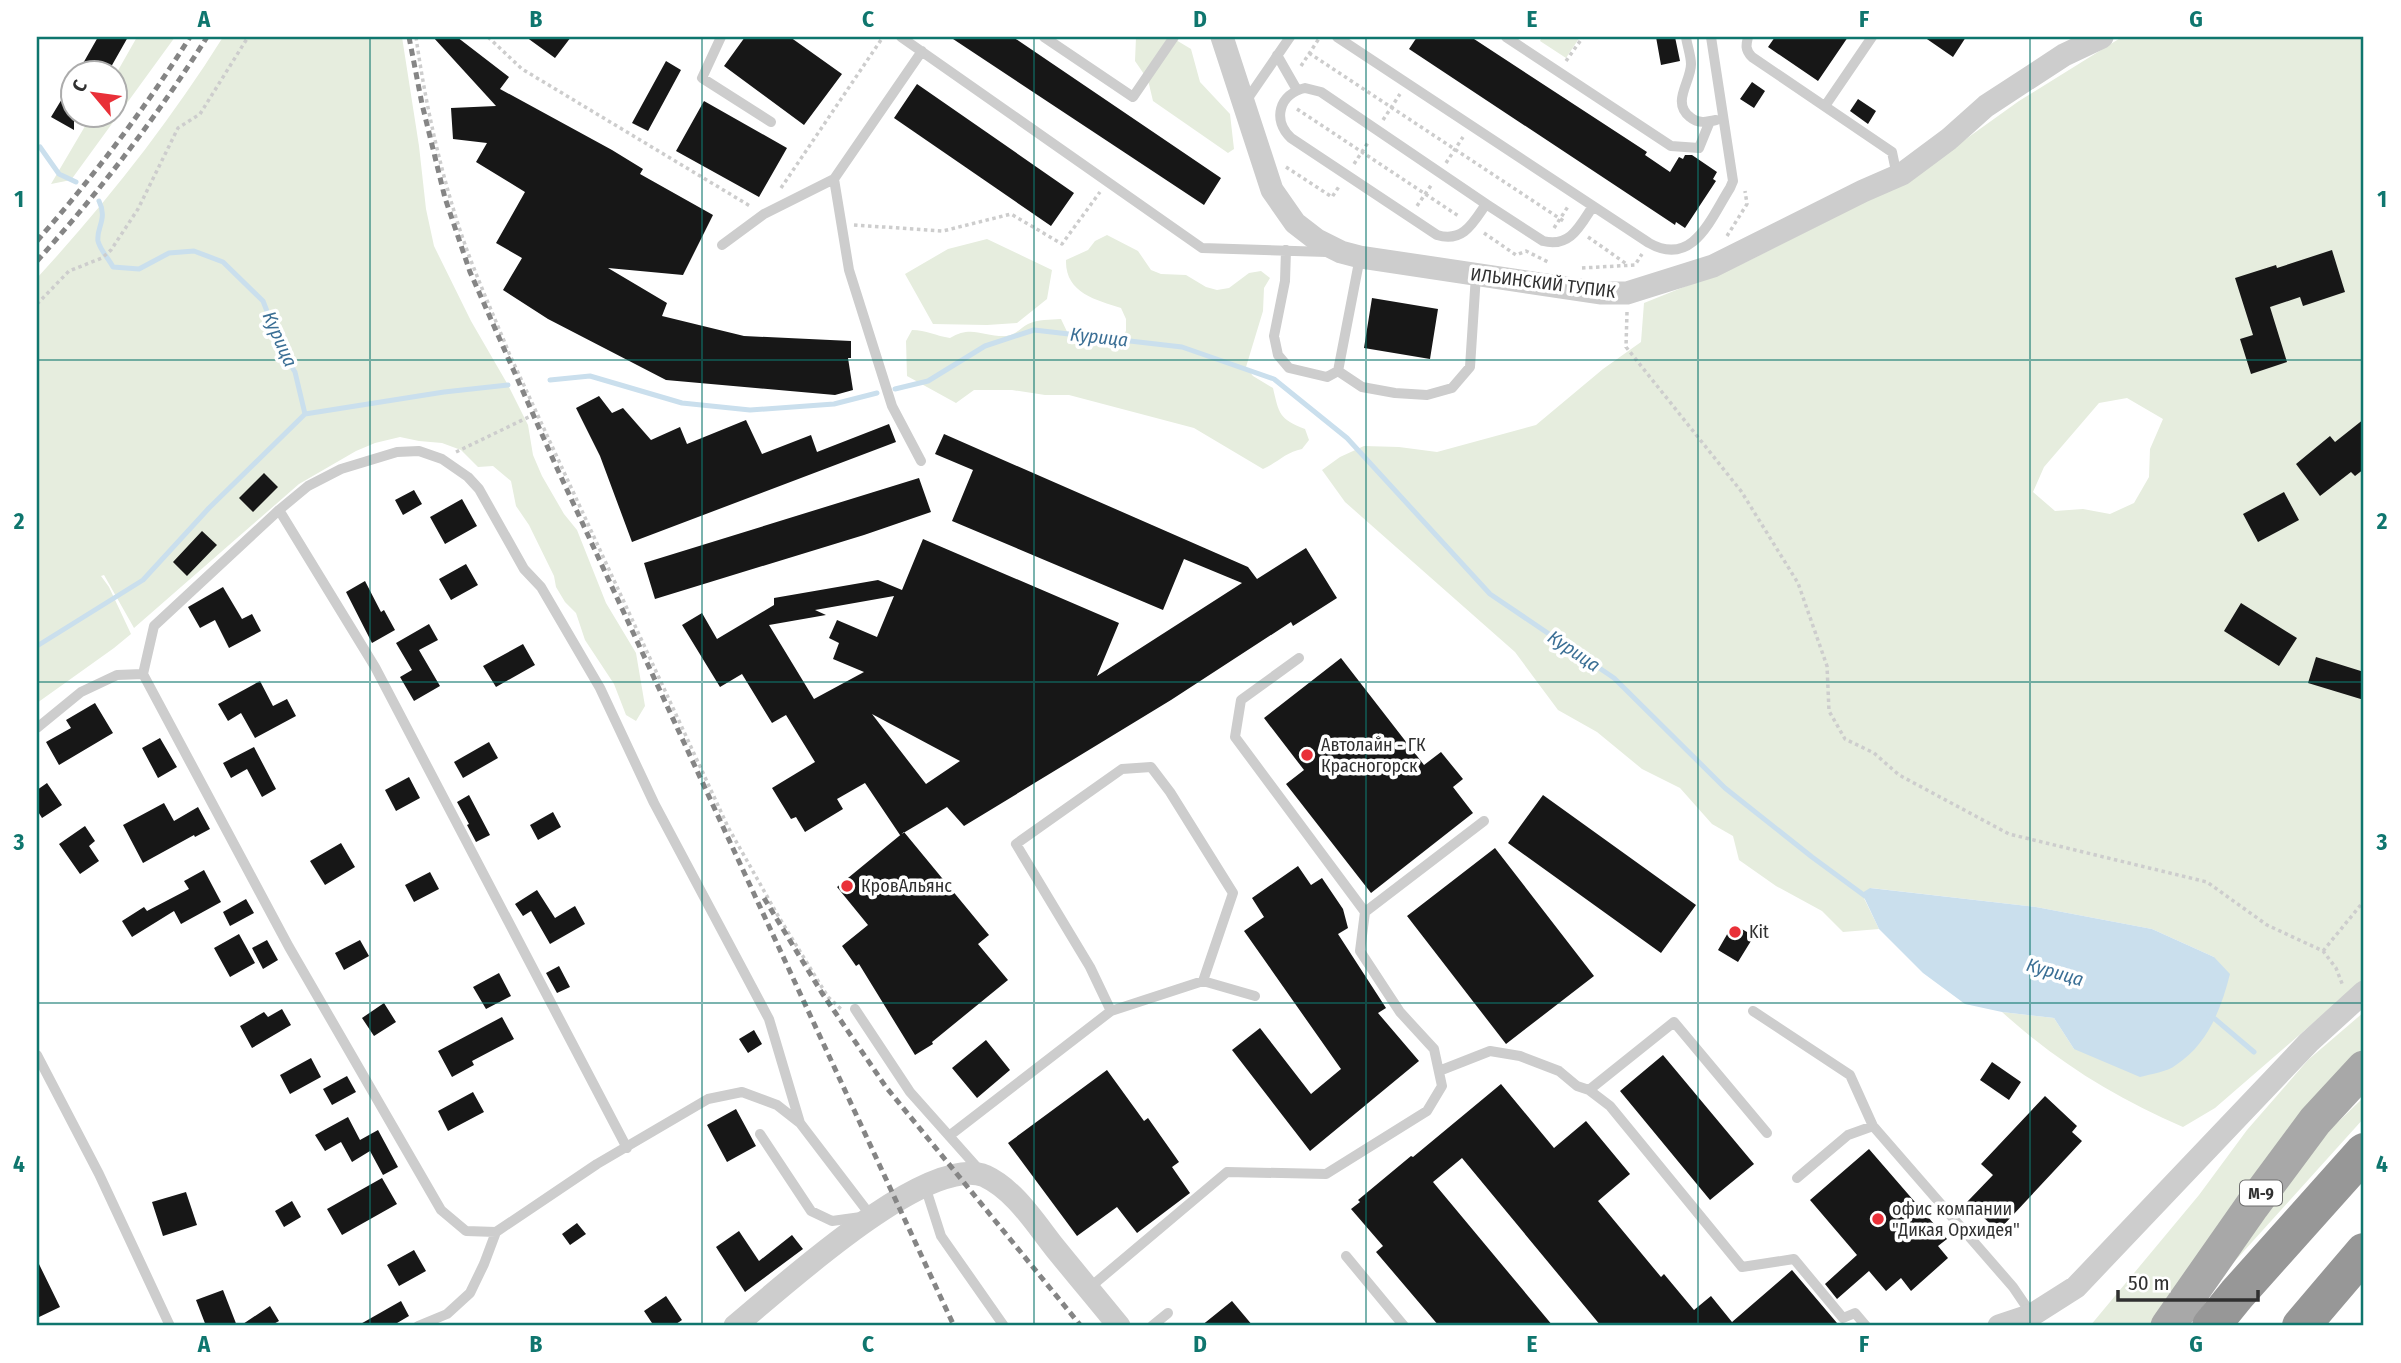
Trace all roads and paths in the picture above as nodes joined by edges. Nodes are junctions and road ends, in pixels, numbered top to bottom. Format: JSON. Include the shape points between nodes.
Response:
{"nodes":[{"id":1,"x":247,"y":37,"type":"edge"},
{"id":2,"x":416,"y":37,"type":"edge"},
{"id":3,"x":488,"y":37,"type":"edge"},
{"id":4,"x":721,"y":37,"type":"edge"},
{"id":5,"x":883,"y":37,"type":"edge"},
{"id":6,"x":901,"y":37,"type":"edge"},
{"id":7,"x":1044,"y":37,"type":"edge"},
{"id":8,"x":1174,"y":37,"type":"edge"},
{"id":9,"x":1222,"y":37,"type":"edge"},
{"id":10,"x":1290,"y":37,"type":"edge"},
{"id":11,"x":1337,"y":37,"type":"edge"},
{"id":12,"x":1506,"y":37,"type":"edge"},
{"id":13,"x":1583,"y":37,"type":"edge"},
{"id":14,"x":1686,"y":37,"type":"edge"},
{"id":15,"x":1711,"y":37,"type":"edge"},
{"id":16,"x":1748,"y":37,"type":"edge"},
{"id":17,"x":1872,"y":37,"type":"edge"},
{"id":18,"x":2102,"y":37,"type":"edge"},
{"id":19,"x":922,"y":51,"type":"junction"},
{"id":20,"x":1309,"y":53,"type":"dead end"},
{"id":21,"x":1277,"y":55,"type":"junction"},
{"id":22,"x":1559,"y":72,"type":"junction"},
{"id":23,"x":1408,"y":83,"type":"junction"},
{"id":24,"x":1297,"y":90,"type":"junction"},
{"id":25,"x":1244,"y":104,"type":"junction"},
{"id":26,"x":1825,"y":106,"type":"junction"},
{"id":27,"x":1392,"y":107,"type":"junction"},
{"id":28,"x":1723,"y":119,"type":"junction"},
{"id":29,"x":1710,"y":121,"type":"junction"},
{"id":30,"x":771,"y":122,"type":"dead end"},
{"id":31,"x":1377,"y":130,"type":"junction"},
{"id":32,"x":1281,"y":164,"type":"dead end"},
{"id":33,"x":1346,"y":175,"type":"junction"},
{"id":34,"x":1897,"y":176,"type":"junction"},
{"id":35,"x":834,"y":179,"type":"junction"},
{"id":36,"x":1108,"y":181,"type":"junction"},
{"id":37,"x":1576,"y":195,"type":"junction"},
{"id":38,"x":1486,"y":204,"type":"junction"},
{"id":39,"x":1592,"y":206,"type":"junction"},
{"id":40,"x":764,"y":214,"type":"junction"},
{"id":41,"x":1560,"y":219,"type":"junction"},
{"id":42,"x":841,"y":224,"type":"junction"},
{"id":43,"x":1577,"y":230,"type":"junction"},
{"id":44,"x":1545,"y":242,"type":"junction"},
{"id":45,"x":722,"y":245,"type":"dead end"},
{"id":46,"x":1286,"y":250,"type":"junction"},
{"id":47,"x":1607,"y":250,"type":"junction"},
{"id":48,"x":1350,"y":255,"type":"junction"},
{"id":49,"x":1629,"y":265,"type":"dead end"},
{"id":50,"x":1602,"y":267,"type":"dead end"},
{"id":51,"x":1476,"y":275,"type":"junction"},
{"id":52,"x":1627,"y":293,"type":"junction"},
{"id":53,"x":37,"y":303,"type":"edge"},
{"id":54,"x":1338,"y":371,"type":"junction"},
{"id":55,"x":537,"y":414,"type":"junction"},
{"id":56,"x":442,"y":459,"type":"junction"},
{"id":57,"x":921,"y":461,"type":"dead end"},
{"id":58,"x":279,"y":510,"type":"junction"},
{"id":59,"x":1298,"y":659,"type":"dead end"},
{"id":60,"x":143,"y":674,"type":"junction"},
{"id":61,"x":37,"y":728,"type":"edge"},
{"id":62,"x":1484,"y":821,"type":"dead end"},
{"id":63,"x":2364,"y":901,"type":"edge"},
{"id":64,"x":1365,"y":912,"type":"junction"},
{"id":65,"x":2323,"y":951,"type":"junction"},
{"id":66,"x":1203,"y":981,"type":"junction"},
{"id":67,"x":1255,"y":996,"type":"dead end"},
{"id":68,"x":2358,"y":998,"type":"edge"},
{"id":69,"x":855,"y":1009,"type":"joint"},
{"id":70,"x":1111,"y":1012,"type":"junction"},
{"id":71,"x":1753,"y":1012,"type":"dead end"},
{"id":72,"x":37,"y":1055,"type":"edge"},
{"id":73,"x":2364,"y":1068,"type":"edge"},
{"id":74,"x":1439,"y":1071,"type":"junction"},
{"id":75,"x":1589,"y":1090,"type":"junction"},
{"id":76,"x":800,"y":1123,"type":"junction"},
{"id":77,"x":1873,"y":1126,"type":"junction"},
{"id":78,"x":1767,"y":1133,"type":"dead end"},
{"id":79,"x":760,"y":1134,"type":"dead end"},
{"id":80,"x":949,"y":1136,"type":"junction"},
{"id":81,"x":627,"y":1147,"type":"junction"},
{"id":82,"x":2364,"y":1152,"type":"edge"},
{"id":83,"x":985,"y":1176,"type":"junction"},
{"id":84,"x":1797,"y":1178,"type":"dead end"},
{"id":85,"x":925,"y":1186,"type":"junction"},
{"id":86,"x":871,"y":1216,"type":"junction"},
{"id":87,"x":496,"y":1232,"type":"junction"},
{"id":88,"x":2364,"y":1252,"type":"edge"},
{"id":89,"x":1346,"y":1256,"type":"dead end"},
{"id":90,"x":1088,"y":1289,"type":"junction"},
{"id":91,"x":1168,"y":1313,"type":"dead end"},
{"id":92,"x":2032,"y":1315,"type":"junction"},
{"id":93,"x":170,"y":1326,"type":"edge"},
{"id":94,"x":418,"y":1326,"type":"edge"},
{"id":95,"x":735,"y":1326,"type":"edge"},
{"id":96,"x":1004,"y":1326,"type":"edge"},
{"id":97,"x":1119,"y":1326,"type":"edge"},
{"id":98,"x":1152,"y":1326,"type":"edge"},
{"id":99,"x":1404,"y":1326,"type":"edge"},
{"id":100,"x":1866,"y":1326,"type":"edge"},
{"id":101,"x":1999,"y":1326,"type":"edge"},
{"id":102,"x":2168,"y":1326,"type":"edge"},
{"id":103,"x":2211,"y":1326,"type":"edge"},
{"id":104,"x":2301,"y":1326,"type":"edge"}],
"edges":[{"from":1,"to":53,"type":"path","via":[[200,114],[178,128],[138,209],[111,250],[69,271]]},
{"from":2,"to":55,"type":"path","via":[[459,225]]},
{"from":3,"to":40,"type":"path","via":[[522,69]]},
{"from":4,"to":30,"type":"lane","via":[[702,78]]},
{"from":5,"to":40,"type":"path"},
{"from":6,"to":19,"type":"lane"},
{"from":7,"to":8,"type":"lane","via":[[1133,97]]},
{"from":9,"to":25,"type":"street","name":"ИЛЬИНСКИЙ ТУПИК"},
{"from":10,"to":21,"type":"lane"},
{"from":11,"to":23,"type":"lane"},
{"from":12,"to":22,"type":"lane"},
{"from":13,"to":22,"type":"path"},
{"from":14,"to":29,"type":"lane","via":[[1691,66],[1681,102],[1691,118]]},
{"from":15,"to":28,"type":"lane"},
{"from":16,"to":26,"type":"lane","via":[[1746,45],[1752,57]]},
{"from":17,"to":26,"type":"lane"},
{"from":18,"to":34,"type":"street","name":"ИЛЬИНСКИЙ ТУПИК","via":[[2064,55],[1986,106]]},
{"from":19,"to":35,"type":"lane"},
{"from":19,"to":36,"type":"lane"},
{"from":20,"to":27,"type":"path"},
{"from":21,"to":24,"type":"lane"},
{"from":21,"to":25,"type":"lane"},
{"from":22,"to":29,"type":"lane","via":[[1671,146],[1699,148]]},
{"from":23,"to":27,"type":"path"},
{"from":23,"to":37,"type":"lane"},
{"from":24,"to":31,"type":"lane","via":[[1321,92]]},
{"from":24,"to":33,"type":"lane","via":[[1280,108],[1285,132]]},
{"from":25,"to":48,"type":"street","name":"ИЛЬИНСКИЙ ТУПИК","via":[[1272,190],[1295,223],[1317,240]]},
{"from":26,"to":34,"type":"lane","via":[[1892,152]]},
{"from":27,"to":31,"type":"path"},
{"from":27,"to":41,"type":"path"},
{"from":28,"to":29,"type":"lane"},
{"from":28,"to":39,"type":"lane","via":[[1733,181],[1691,245],[1674,250],[1656,247]]},
{"from":31,"to":33,"type":"path"},
{"from":31,"to":38,"type":"lane"},
{"from":32,"to":33,"type":"path","via":[[1332,197]]},
{"from":33,"to":38,"type":"lane","via":[[1444,237],[1466,231]]},
{"from":34,"to":52,"type":"street","name":"ИЛЬИНСКИЙ ТУПИК","via":[[1713,266]]},
{"from":35,"to":40,"type":"lane"},
{"from":35,"to":42,"type":"lane"},
{"from":36,"to":42,"type":"path","via":[[1062,244],[1011,214],[943,230]]},
{"from":36,"to":46,"type":"lane","via":[[1202,248]]},
{"from":37,"to":39,"type":"lane"},
{"from":37,"to":41,"type":"path"},
{"from":38,"to":44,"type":"lane"},
{"from":39,"to":43,"type":"lane"},
{"from":40,"to":45,"type":"lane"},
{"from":41,"to":43,"type":"path"},
{"from":41,"to":44,"type":"path"},
{"from":42,"to":57,"type":"lane","via":[[849,270],[892,406]]},
{"from":43,"to":44,"type":"lane","via":[[1559,243]]},
{"from":43,"to":47,"type":"path"},
{"from":46,"to":48,"type":"lane"},
{"from":46,"to":54,"type":"lane","via":[[1275,336],[1278,355],[1289,368],[1327,377]]},
{"from":47,"to":49,"type":"path"},
{"from":47,"to":50,"type":"path","via":[[1613,260]]},
{"from":48,"to":51,"type":"street","name":"ИЛЬИНСКИЙ ТУПИК"},
{"from":48,"to":54,"type":"lane"},
{"from":51,"to":52,"type":"street","name":"ИЛЬИНСКИЙ ТУПИК"},
{"from":51,"to":54,"type":"lane","via":[[1470,367],[1452,388],[1427,395],[1395,393],[1362,387]]},
{"from":52,"to":65,"type":"path","via":[[1626,347],[1741,491],[1798,583],[1827,666],[1829,711],[1845,739],[1874,753],[1899,775],[2009,834],[2207,882],[2267,925]]},
{"from":55,"to":56,"type":"path"},
{"from":55,"to":69,"type":"path","via":[[728,827],[828,997],[845,1013]]},
{"from":56,"to":58,"type":"lane","via":[[419,451],[377,457],[307,486]]},
{"from":56,"to":76,"type":"lane","via":[[479,489],[600,688],[654,803],[769,1019]]},
{"from":58,"to":60,"type":"lane","via":[[154,626]]},
{"from":58,"to":81,"type":"lane","via":[[374,667]]},
{"from":59,"to":64,"type":"lane","via":[[1241,700],[1235,737]]},
{"from":60,"to":61,"type":"lane","via":[[117,675],[80,692]]},
{"from":60,"to":87,"type":"lane","via":[[289,947],[441,1210],[466,1231]]},
{"from":62,"to":64,"type":"lane"},
{"from":63,"to":65,"type":"path"},
{"from":64,"to":74,"type":"lane","via":[[1360,951],[1400,1012],[1434,1049]]},
{"from":65,"to":68,"type":"path"},
{"from":66,"to":67,"type":"lane"},
{"from":66,"to":70,"type":"lane"},
{"from":66,"to":70,"type":"lane","via":[[1233,894],[1151,767],[1122,769],[1016,844],[1090,967]]},
{"from":68,"to":92,"type":"street","via":[[2309,1042],[2076,1287]]},
{"from":69,"to":80,"type":"lane","via":[[910,1092]]},
{"from":70,"to":80,"type":"lane"},
{"from":71,"to":77,"type":"lane","via":[[1850,1075]]},
{"from":72,"to":93,"type":"lane"},
{"from":73,"to":102,"type":"main road","number":"М-9","via":[[2315,1121]]},
{"from":74,"to":75,"type":"lane","via":[[1490,1051],[1520,1056],[1559,1071]]},
{"from":74,"to":90,"type":"lane","via":[[1442,1086],[1427,1111],[1326,1174],[1227,1172]]},
{"from":75,"to":78,"type":"lane","via":[[1674,1022]]},
{"from":75,"to":100,"type":"lane","via":[[1610,1106],[1742,1267],[1794,1259],[1843,1318],[1855,1313]]},
{"from":76,"to":81,"type":"lane","via":[[777,1105],[742,1092],[708,1100]]},
{"from":76,"to":86,"type":"lane"},
{"from":77,"to":84,"type":"lane","via":[[1847,1135]]},
{"from":77,"to":92,"type":"lane"},
{"from":79,"to":86,"type":"lane","via":[[811,1211],[832,1221]]},
{"from":80,"to":83,"type":"lane"},
{"from":81,"to":87,"type":"lane"},
{"from":82,"to":103,"type":"highway","number":"М-9"},
{"from":83,"to":85,"type":"street","via":[[957,1173]]},
{"from":83,"to":90,"type":"street","via":[[1010,1192]]},
{"from":85,"to":86,"type":"street"},
{"from":85,"to":96,"type":"lane","via":[[941,1236]]},
{"from":86,"to":95,"type":"street"},
{"from":87,"to":94,"type":"lane","via":[[470,1293],[447,1314]]},
{"from":88,"to":104,"type":"highway"},
{"from":89,"to":99,"type":"lane"},
{"from":90,"to":97,"type":"street"},
{"from":91,"to":98,"type":"lane"},
{"from":92,"to":101,"type":"street"}]}
